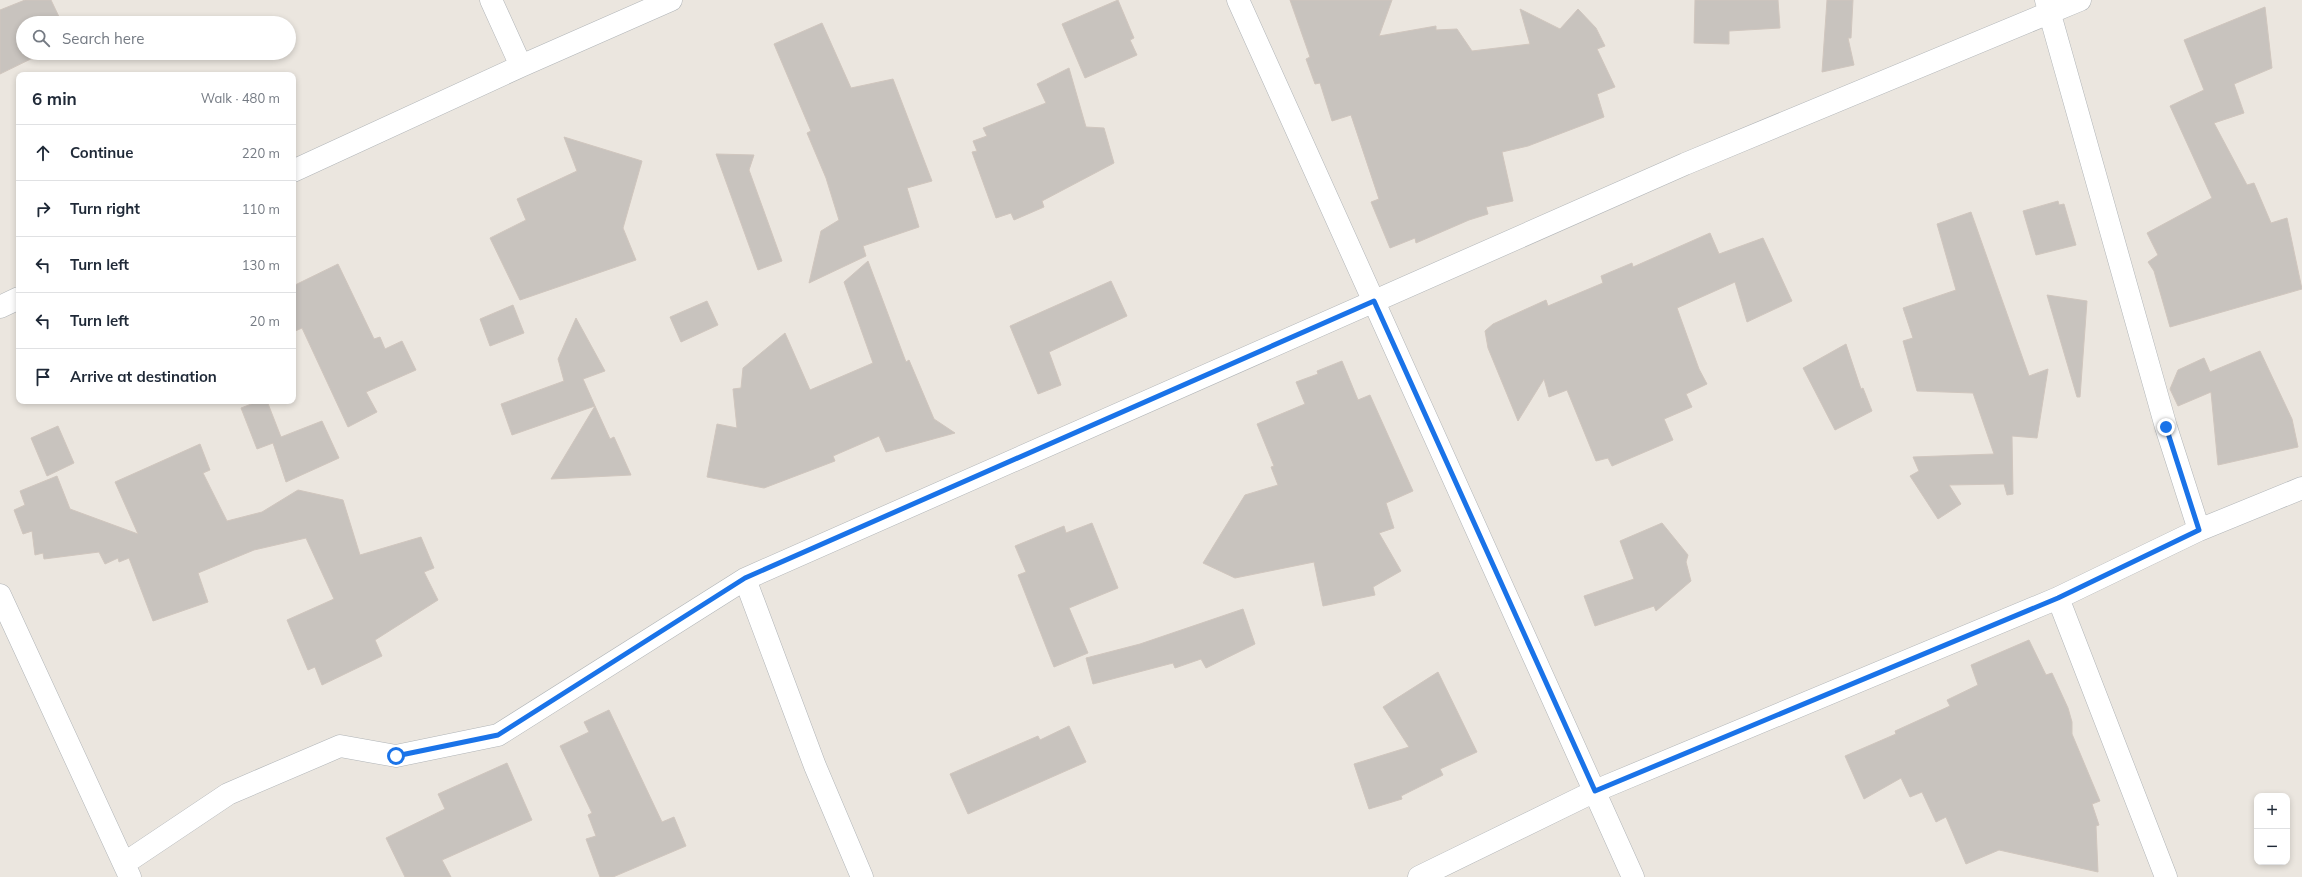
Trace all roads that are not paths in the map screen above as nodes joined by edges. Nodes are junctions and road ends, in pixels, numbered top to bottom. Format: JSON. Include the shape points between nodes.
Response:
{"nodes":[{"id":1,"x":491,"y":0,"type":"edge"},
{"id":2,"x":671,"y":0,"type":"edge"},
{"id":3,"x":1238,"y":0,"type":"edge"},
{"id":4,"x":2080,"y":0,"type":"edge"},
{"id":5,"x":2048,"y":6,"type":"edge"},
{"id":6,"x":521,"y":66,"type":"junction"},
{"id":7,"x":296,"y":170,"type":"edge"},
{"id":8,"x":16,"y":299,"type":"edge"},
{"id":9,"x":1374,"y":301,"type":"junction"},
{"id":10,"x":0,"y":307,"type":"edge"},
{"id":11,"x":2302,"y":488,"type":"edge"},
{"id":12,"x":2199,"y":530,"type":"junction"},
{"id":13,"x":745,"y":578,"type":"junction"},
{"id":14,"x":0,"y":595,"type":"edge"},
{"id":15,"x":2058,"y":598,"type":"junction"},
{"id":16,"x":1595,"y":791,"type":"junction"},
{"id":17,"x":128,"y":870,"type":"edge"},
{"id":18,"x":862,"y":877,"type":"edge"},
{"id":19,"x":1418,"y":877,"type":"edge"},
{"id":20,"x":1633,"y":877,"type":"edge"},
{"id":21,"x":2166,"y":877,"type":"edge"}],
"edges":[{"from":1,"to":6,"type":"street"},
{"from":2,"to":6,"type":"street"},
{"from":3,"to":9,"type":"street"},
{"from":4,"to":5,"type":"street"},
{"from":5,"to":9,"type":"street"},
{"from":5,"to":12,"type":"street","via":[[2166,427]]},
{"from":6,"to":7,"type":"street"},
{"from":8,"to":10,"type":"street"},
{"from":9,"to":13,"type":"street"},
{"from":9,"to":16,"type":"street"},
{"from":11,"to":12,"type":"street"},
{"from":12,"to":15,"type":"street"},
{"from":13,"to":17,"type":"street","via":[[498,735],[396,756],[340,746],[228,794]]},
{"from":13,"to":18,"type":"street","via":[[815,766]]},
{"from":14,"to":17,"type":"street"},
{"from":15,"to":16,"type":"street"},
{"from":15,"to":21,"type":"street"},
{"from":16,"to":19,"type":"street"},
{"from":16,"to":20,"type":"street"}]}
